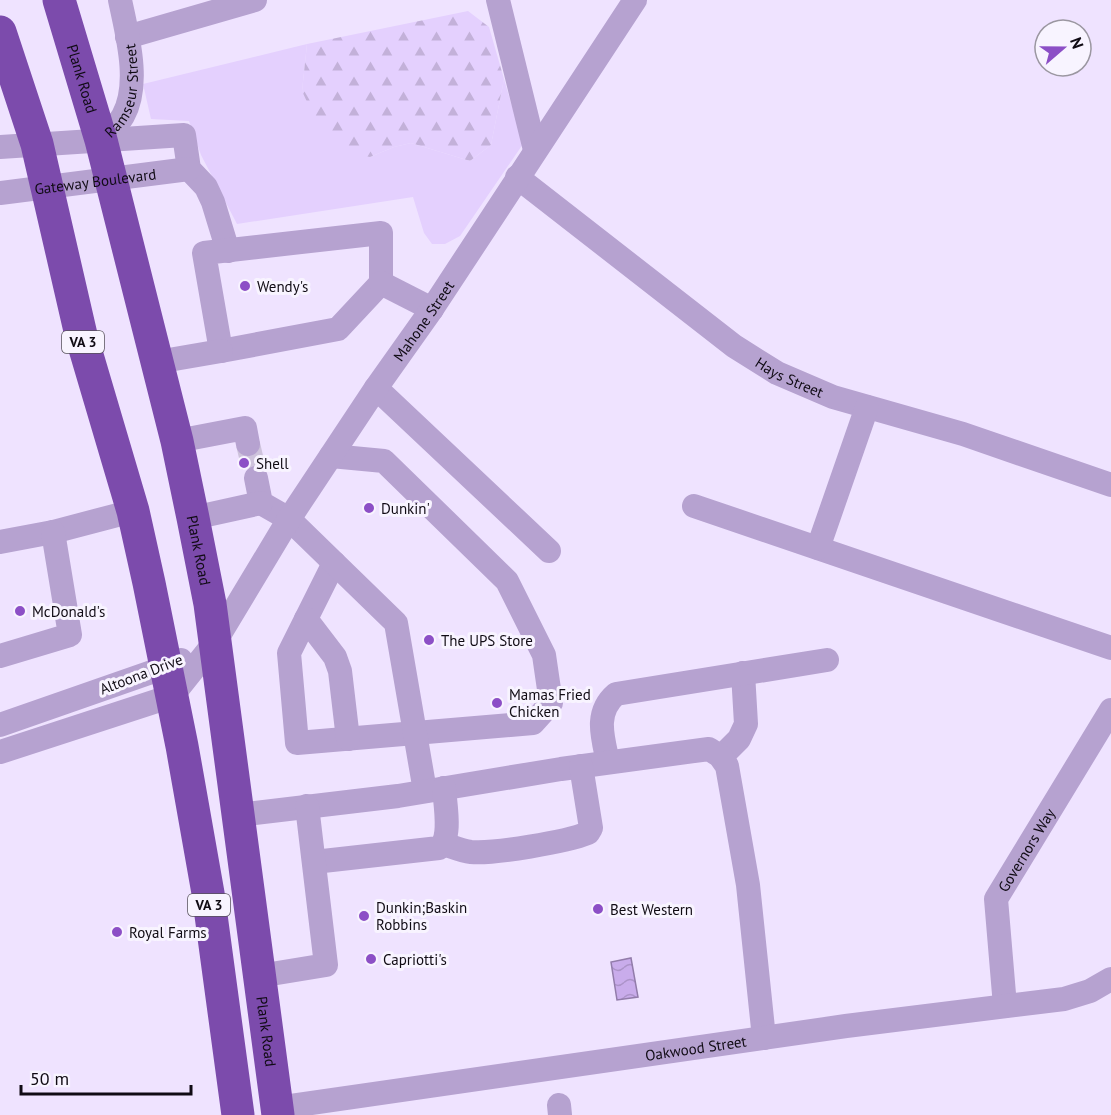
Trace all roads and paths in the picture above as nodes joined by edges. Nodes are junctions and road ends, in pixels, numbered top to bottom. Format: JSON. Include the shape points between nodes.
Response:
{"nodes":[{"id":1,"x":59,"y":0,"type":"edge"},
{"id":2,"x":120,"y":0,"type":"edge"},
{"id":3,"x":255,"y":0,"type":"edge"},
{"id":4,"x":498,"y":0,"type":"edge"},
{"id":5,"x":635,"y":0,"type":"edge"},
{"id":6,"x":193,"y":9,"type":"edge"},
{"id":7,"x":0,"y":32,"type":"edge"},
{"id":8,"x":127,"y":37,"type":"junction"},
{"id":9,"x":100,"y":140,"type":"junction"},
{"id":10,"x":37,"y":144,"type":"junction"},
{"id":11,"x":0,"y":147,"type":"edge"},
{"id":12,"x":535,"y":150,"type":"junction"},
{"id":13,"x":189,"y":169,"type":"junction"},
{"id":14,"x":517,"y":177,"type":"junction"},
{"id":15,"x":110,"y":180,"type":"junction"},
{"id":16,"x":47,"y":188,"type":"junction"},
{"id":17,"x":0,"y":193,"type":"edge"},
{"id":18,"x":228,"y":251,"type":"junction"},
{"id":19,"x":381,"y":283,"type":"junction"},
{"id":20,"x":432,"y":309,"type":"junction"},
{"id":21,"x":221,"y":351,"type":"junction"},
{"id":22,"x":157,"y":362,"type":"junction"},
{"id":23,"x":376,"y":387,"type":"junction"},
{"id":24,"x":867,"y":407,"type":"junction"},
{"id":25,"x":177,"y":441,"type":"junction"},
{"id":26,"x":248,"y":444,"type":"tunnel mouth"},
{"id":27,"x":332,"y":456,"type":"junction"},
{"id":28,"x":255,"y":478,"type":"tunnel mouth"},
{"id":29,"x":1111,"y":485,"type":"edge"},
{"id":30,"x":261,"y":503,"type":"junction"},
{"id":31,"x":694,"y":506,"type":"dead end"},
{"id":32,"x":133,"y":512,"type":"junction"},
{"id":33,"x":193,"y":518,"type":"junction"},
{"id":34,"x":290,"y":519,"type":"junction"},
{"id":35,"x":53,"y":532,"type":"junction"},
{"id":36,"x":4,"y":544,"type":"edge"},
{"id":37,"x":818,"y":548,"type":"junction"},
{"id":38,"x":549,"y":551,"type":"dead end"},
{"id":39,"x":334,"y":562,"type":"junction"},
{"id":40,"x":306,"y":619,"type":"junction"},
{"id":41,"x":68,"y":624,"type":"junction"},
{"id":42,"x":0,"y":640,"type":"edge"},
{"id":43,"x":215,"y":642,"type":"junction"},
{"id":44,"x":1111,"y":648,"type":"edge"},
{"id":45,"x":0,"y":656,"type":"edge"},
{"id":46,"x":827,"y":660,"type":"dead end"},
{"id":47,"x":743,"y":673,"type":"junction"},
{"id":48,"x":169,"y":682,"type":"junction"},
{"id":49,"x":1111,"y":710,"type":"edge"},
{"id":50,"x":0,"y":725,"type":"edge"},
{"id":51,"x":415,"y":733,"type":"junction"},
{"id":52,"x":348,"y":739,"type":"junction"},
{"id":53,"x":0,"y":752,"type":"edge"},
{"id":54,"x":721,"y":757,"type":"junction"},
{"id":55,"x":608,"y":762,"type":"junction"},
{"id":56,"x":581,"y":766,"type":"junction"},
{"id":57,"x":434,"y":790,"type":"junction"},
{"id":58,"x":307,"y":806,"type":"junction"},
{"id":59,"x":238,"y":816,"type":"junction"},
{"id":60,"x":444,"y":844,"type":"junction"},
{"id":61,"x":314,"y":862,"type":"junction"},
{"id":62,"x":259,"y":976,"type":"junction"},
{"id":63,"x":1111,"y":979,"type":"edge"},
{"id":64,"x":1005,"y":1006,"type":"junction"},
{"id":65,"x":764,"y":1038,"type":"junction"},
{"id":66,"x":278,"y":1112,"type":"edge"},
{"id":67,"x":238,"y":1115,"type":"edge"}],
"edges":[{"from":1,"to":9,"type":"highway","name":"Plank Road","number":"VA 3"},
{"from":2,"to":8,"type":"street","name":"Ramseur Street"},
{"from":3,"to":6,"type":"street"},
{"from":4,"to":12,"type":"street"},
{"from":5,"to":12,"type":"street","name":"Mahone Street"},
{"from":6,"to":8,"type":"street"},
{"from":7,"to":10,"type":"highway","number":"VA 3"},
{"from":8,"to":9,"type":"street","name":"Ramseur Street","via":[[130,93],[123,116]]},
{"from":9,"to":10,"type":"street"},
{"from":9,"to":13,"type":"street","via":[[184,135]]},
{"from":9,"to":15,"type":"highway","name":"Plank Road","number":"VA 3"},
{"from":10,"to":11,"type":"street"},
{"from":10,"to":16,"type":"highway","number":"VA 3"},
{"from":12,"to":14,"type":"street","name":"Mahone Street"},
{"from":13,"to":15,"type":"street","name":"Gateway Boulevard"},
{"from":13,"to":18,"type":"street","via":[[206,187]]},
{"from":14,"to":20,"type":"street","name":"Mahone Street"},
{"from":14,"to":24,"type":"street","name":"Hays Street","via":[[734,346],[777,373]]},
{"from":15,"to":16,"type":"street","name":"Gateway Boulevard"},
{"from":15,"to":22,"type":"highway","name":"Plank Road","number":"VA 3"},
{"from":16,"to":17,"type":"street","name":"Gateway Boulevard"},
{"from":16,"to":32,"type":"highway","number":"VA 3","via":[[81,334]]},
{"from":18,"to":19,"type":"street","via":[[381,233]]},
{"from":18,"to":21,"type":"street","via":[[204,254]]},
{"from":19,"to":20,"type":"street"},
{"from":19,"to":21,"type":"street","via":[[338,329]]},
{"from":20,"to":23,"type":"street","name":"Mahone Street"},
{"from":21,"to":22,"type":"street"},
{"from":22,"to":25,"type":"highway","name":"Plank Road","number":"VA 3"},
{"from":23,"to":27,"type":"street","name":"Mahone Street"},
{"from":23,"to":38,"type":"street"},
{"from":24,"to":29,"type":"street","name":"Hays Street","via":[[963,434]]},
{"from":24,"to":37,"type":"street"},
{"from":25,"to":26,"type":"street","via":[[245,428]]},
{"from":25,"to":33,"type":"highway","name":"Plank Road","number":"VA 3"},
{"from":27,"to":34,"type":"street","name":"Mahone Street"},
{"from":27,"to":51,"type":"street","via":[[384,461],[507,581],[544,655],[551,703],[533,723]]},
{"from":28,"to":30,"type":"street"},
{"from":30,"to":33,"type":"street"},
{"from":30,"to":34,"type":"street"},
{"from":31,"to":37,"type":"street"},
{"from":32,"to":35,"type":"street"},
{"from":32,"to":48,"type":"highway","number":"VA 3"},
{"from":33,"to":43,"type":"highway","name":"Plank Road","number":"VA 3"},
{"from":34,"to":39,"type":"street"},
{"from":34,"to":43,"type":"street","name":"Mahone Street"},
{"from":35,"to":36,"type":"street"},
{"from":35,"to":41,"type":"street"},
{"from":37,"to":44,"type":"street"},
{"from":39,"to":40,"type":"street"},
{"from":39,"to":51,"type":"street","via":[[396,623]]},
{"from":40,"to":52,"type":"street","via":[[335,657],[340,671]]},
{"from":40,"to":52,"type":"street","via":[[289,653],[297,743]]},
{"from":41,"to":42,"type":"street"},
{"from":41,"to":45,"type":"street","via":[[70,635]]},
{"from":43,"to":48,"type":"street","name":"Altoona Drive"},
{"from":43,"to":59,"type":"highway","name":"Plank Road","number":"VA 3"},
{"from":46,"to":47,"type":"street"},
{"from":47,"to":54,"type":"street","via":[[746,724],[739,739]]},
{"from":47,"to":55,"type":"street","via":[[616,694],[607,701],[601,729]]},
{"from":48,"to":50,"type":"street","name":"Altoona Drive"},
{"from":48,"to":53,"type":"street","name":"Altoona Drive"},
{"from":48,"to":67,"type":"highway","number":"VA 3","via":[[208,893]]},
{"from":49,"to":64,"type":"street","name":"Governors Way","via":[[996,900]]},
{"from":51,"to":52,"type":"street"},
{"from":51,"to":57,"type":"street"},
{"from":54,"to":55,"type":"street","via":[[709,749]]},
{"from":54,"to":65,"type":"street","via":[[727,766],[748,885]]},
{"from":55,"to":56,"type":"street"},
{"from":56,"to":57,"type":"street"},
{"from":56,"to":60,"type":"street","via":[[591,828],[588,833],[482,852]]},
{"from":57,"to":58,"type":"street"},
{"from":57,"to":60,"type":"street","via":[[446,834]]},
{"from":58,"to":59,"type":"street"},
{"from":58,"to":61,"type":"street"},
{"from":59,"to":62,"type":"highway","name":"Plank Road","number":"VA 3"},
{"from":60,"to":61,"type":"street","via":[[426,850]]},
{"from":61,"to":62,"type":"street","via":[[326,965]]},
{"from":62,"to":66,"type":"highway","name":"Plank Road","number":"VA 3"},
{"from":63,"to":64,"type":"street","name":"Oakwood Street","via":[[1064,999]]},
{"from":64,"to":65,"type":"street","name":"Oakwood Street"},
{"from":65,"to":66,"type":"street","name":"Oakwood Street"}]}
